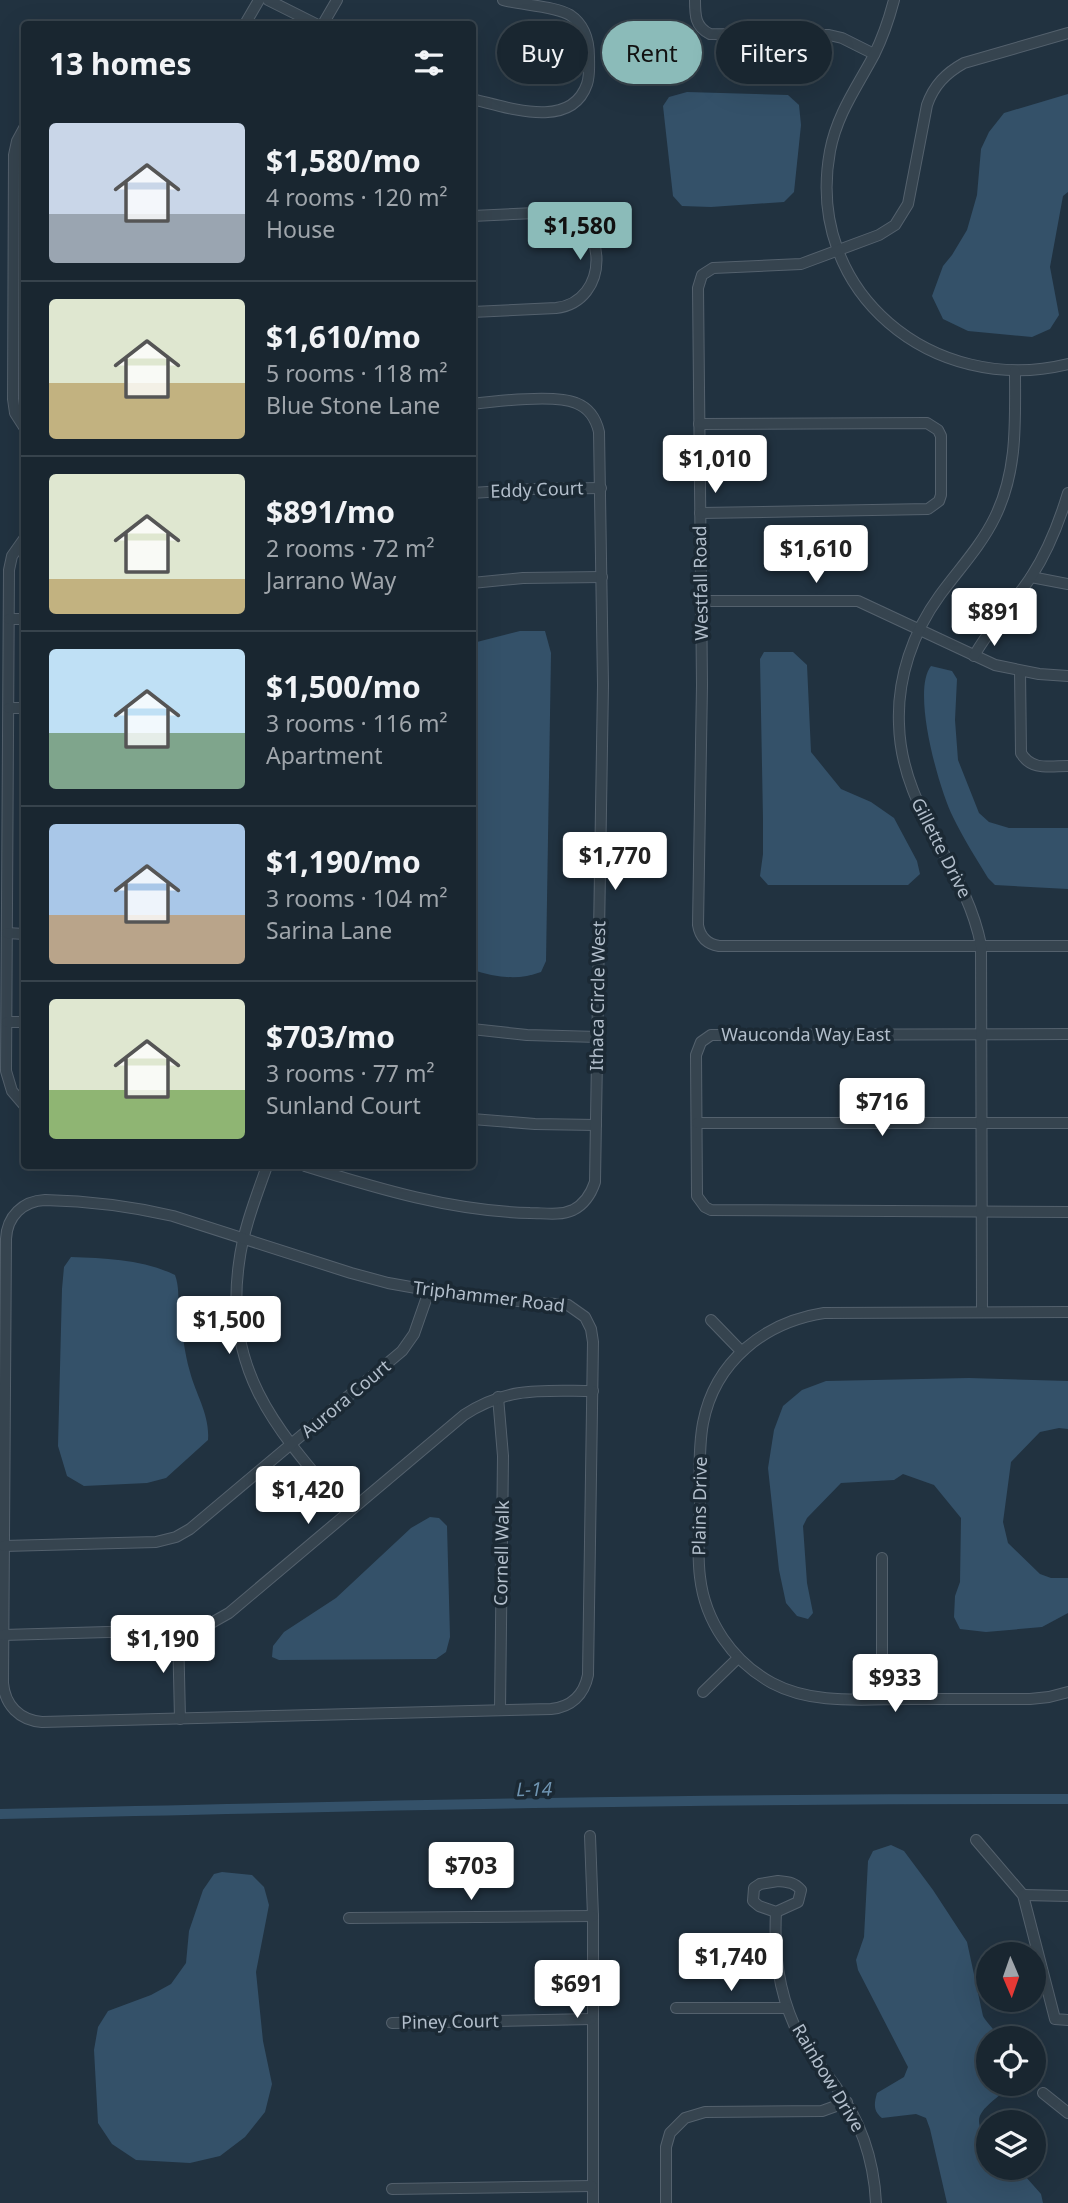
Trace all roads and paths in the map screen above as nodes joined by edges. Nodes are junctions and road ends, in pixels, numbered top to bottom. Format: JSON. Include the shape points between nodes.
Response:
{"nodes":[{"id":1,"x":258,"y":0,"type":"edge"},
{"id":2,"x":268,"y":0,"type":"edge"},
{"id":3,"x":337,"y":0,"type":"edge"},
{"id":4,"x":503,"y":0,"type":"edge"},
{"id":5,"x":695,"y":0,"type":"edge"},
{"id":6,"x":894,"y":0,"type":"edge"},
{"id":7,"x":247,"y":21,"type":"edge"},
{"id":8,"x":310,"y":21,"type":"edge"},
{"id":9,"x":325,"y":21,"type":"edge"},
{"id":10,"x":1068,"y":33,"type":"edge"},
{"id":11,"x":874,"y":54,"type":"junction"},
{"id":12,"x":476,"y":100,"type":"edge"},
{"id":13,"x":21,"y":134,"type":"edge"},
{"id":14,"x":476,"y":216,"type":"edge"},
{"id":15,"x":839,"y":250,"type":"junction"},
{"id":16,"x":476,"y":312,"type":"edge"},
{"id":17,"x":1068,"y":363,"type":"edge"},
{"id":18,"x":1015,"y":371,"type":"junction"},
{"id":19,"x":476,"y":404,"type":"edge"},
{"id":20,"x":21,"y":422,"type":"edge"},
{"id":21,"x":699,"y":424,"type":"junction"},
{"id":22,"x":601,"y":488,"type":"junction"},
{"id":23,"x":1068,"y":493,"type":"edge"},
{"id":24,"x":476,"y":494,"type":"edge"},
{"id":25,"x":700,"y":513,"type":"junction"},
{"id":26,"x":21,"y":543,"type":"edge"},
{"id":27,"x":602,"y":577,"type":"junction"},
{"id":28,"x":1031,"y":577,"type":"junction"},
{"id":29,"x":476,"y":583,"type":"edge"},
{"id":30,"x":1068,"y":584,"type":"edge"},
{"id":31,"x":701,"y":601,"type":"junction"},
{"id":32,"x":9,"y":619,"type":"junction"},
{"id":33,"x":21,"y":619,"type":"edge"},
{"id":34,"x":919,"y":630,"type":"junction"},
{"id":35,"x":974,"y":656,"type":"junction"},
{"id":36,"x":1020,"y":671,"type":"junction"},
{"id":37,"x":1068,"y":676,"type":"edge"},
{"id":38,"x":9,"y":708,"type":"junction"},
{"id":39,"x":21,"y":708,"type":"edge"},
{"id":40,"x":1068,"y":766,"type":"edge"},
{"id":41,"x":7,"y":933,"type":"junction"},
{"id":42,"x":21,"y":933,"type":"edge"},
{"id":43,"x":981,"y":946,"type":"junction"},
{"id":44,"x":1068,"y":946,"type":"edge"},
{"id":45,"x":7,"y":1022,"type":"junction"},
{"id":46,"x":21,"y":1022,"type":"edge"},
{"id":47,"x":476,"y":1029,"type":"edge"},
{"id":48,"x":982,"y":1034,"type":"junction"},
{"id":49,"x":1068,"y":1034,"type":"edge"},
{"id":50,"x":598,"y":1037,"type":"junction"},
{"id":51,"x":21,"y":1102,"type":"edge"},
{"id":52,"x":476,"y":1119,"type":"edge"},
{"id":53,"x":696,"y":1123,"type":"junction"},
{"id":54,"x":982,"y":1123,"type":"junction"},
{"id":55,"x":1068,"y":1123,"type":"edge"},
{"id":56,"x":596,"y":1125,"type":"junction"},
{"id":57,"x":266,"y":1169,"type":"edge"},
{"id":58,"x":315,"y":1169,"type":"edge"},
{"id":59,"x":982,"y":1212,"type":"junction"},
{"id":60,"x":1068,"y":1212,"type":"edge"},
{"id":61,"x":243,"y":1239,"type":"junction"},
{"id":62,"x":429,"y":1291,"type":"junction"},
{"id":63,"x":982,"y":1312,"type":"junction"},
{"id":64,"x":1068,"y":1312,"type":"edge"},
{"id":65,"x":711,"y":1320,"type":"dead end"},
{"id":66,"x":741,"y":1351,"type":"junction"},
{"id":67,"x":593,"y":1391,"type":"junction"},
{"id":68,"x":498,"y":1397,"type":"junction"},
{"id":69,"x":291,"y":1445,"type":"junction"},
{"id":70,"x":348,"y":1513,"type":"junction"},
{"id":71,"x":4,"y":1546,"type":"junction"},
{"id":72,"x":882,"y":1558,"type":"dead end"},
{"id":73,"x":178,"y":1630,"type":"junction"},
{"id":74,"x":3,"y":1635,"type":"junction"},
{"id":75,"x":738,"y":1658,"type":"junction"},
{"id":76,"x":703,"y":1692,"type":"dead end"},
{"id":77,"x":1068,"y":1692,"type":"edge"},
{"id":78,"x":882,"y":1699,"type":"junction"},
{"id":79,"x":500,"y":1710,"type":"junction"},
{"id":80,"x":180,"y":1719,"type":"junction"},
{"id":81,"x":590,"y":1836,"type":"dead end"},
{"id":82,"x":976,"y":1840,"type":"dead end"},
{"id":83,"x":1023,"y":1895,"type":"junction"},
{"id":84,"x":1068,"y":1896,"type":"edge"},
{"id":85,"x":776,"y":1912,"type":"junction"},
{"id":86,"x":593,"y":1916,"type":"junction"},
{"id":87,"x":349,"y":1918,"type":"dead end"},
{"id":88,"x":676,"y":2008,"type":"dead end"},
{"id":89,"x":787,"y":2008,"type":"junction"},
{"id":90,"x":592,"y":2019,"type":"junction"},
{"id":91,"x":1068,"y":2020,"type":"edge"},
{"id":92,"x":392,"y":2023,"type":"dead end"},
{"id":93,"x":1046,"y":2095,"type":"edge"},
{"id":94,"x":847,"y":2102,"type":"junction"},
{"id":95,"x":1068,"y":2113,"type":"edge"},
{"id":96,"x":592,"y":2186,"type":"junction"},
{"id":97,"x":392,"y":2189,"type":"dead end"},
{"id":98,"x":593,"y":2203,"type":"edge"},
{"id":99,"x":666,"y":2203,"type":"edge"},
{"id":100,"x":876,"y":2203,"type":"edge"}],
"edges":[{"from":1,"to":7,"type":"street"},
{"from":2,"to":8,"type":"street"},
{"from":3,"to":9,"type":"street"},
{"from":4,"to":12,"type":"street","via":[[563,11],[575,19],[588,43],[587,83],[570,105],[541,114]]},
{"from":5,"to":11,"type":"street","via":[[696,21],[710,34],[829,35]]},
{"from":6,"to":11,"type":"street"},
{"from":10,"to":15,"type":"street","name":"Westfall Road","via":[[971,61],[946,75],[927,105],[903,215],[885,232]]},
{"from":11,"to":15,"type":"street","via":[[843,108],[830,150],[827,195]]},
{"from":13,"to":20,"type":"street","via":[[14,155],[13,399]]},
{"from":14,"to":16,"type":"street","via":[[569,215],[590,232],[595,269],[593,283],[570,305]]},
{"from":15,"to":18,"type":"street","via":[[862,294],[911,340],[958,363]]},
{"from":15,"to":21,"type":"street","name":"Westfall Road","via":[[801,264],[713,268],[702,275],[698,288]]},
{"from":17,"to":18,"type":"street"},
{"from":18,"to":34,"type":"street","name":"Gillette Drive","via":[[1015,441],[1004,495],[984,537]]},
{"from":19,"to":22,"type":"street","name":"Ithaca Circle West","via":[[561,400],[580,405],[600,432]]},
{"from":21,"to":25,"type":"street","name":"Westfall Road"},
{"from":21,"to":25,"type":"street","via":[[927,423],[937,430],[942,442],[941,495],[928,509]]},
{"from":22,"to":24,"type":"street","name":"Eddy Court"},
{"from":22,"to":27,"type":"street","name":"Ithaca Circle West"},
{"from":23,"to":28,"type":"street"},
{"from":25,"to":31,"type":"street","name":"Westfall Road"},
{"from":26,"to":32,"type":"street","via":[[10,563]]},
{"from":27,"to":29,"type":"street"},
{"from":27,"to":50,"type":"street","name":"Ithaca Circle West"},
{"from":28,"to":30,"type":"street"},
{"from":28,"to":35,"type":"street"},
{"from":31,"to":34,"type":"street","via":[[851,600]]},
{"from":31,"to":43,"type":"street","name":"Westfall Road","via":[[698,925],[702,937],[719,946]]},
{"from":32,"to":33,"type":"street"},
{"from":32,"to":38,"type":"street"},
{"from":34,"to":35,"type":"street"},
{"from":34,"to":43,"type":"street","name":"Gillette Drive","via":[[900,697],[901,752],[921,812],[973,911]]},
{"from":35,"to":36,"type":"street"},
{"from":36,"to":37,"type":"street"},
{"from":36,"to":40,"type":"street","via":[[1024,759],[1035,766]]},
{"from":38,"to":39,"type":"street"},
{"from":38,"to":41,"type":"street"},
{"from":41,"to":42,"type":"street"},
{"from":41,"to":45,"type":"street"},
{"from":43,"to":44,"type":"street"},
{"from":43,"to":48,"type":"street","name":"Gillette Drive"},
{"from":45,"to":46,"type":"street"},
{"from":45,"to":51,"type":"street","via":[[7,1078]]},
{"from":47,"to":50,"type":"street"},
{"from":48,"to":49,"type":"street","name":"Wauconda Way East"},
{"from":48,"to":53,"type":"street","name":"Wauconda Way East","via":[[712,1035],[698,1048]]},
{"from":48,"to":54,"type":"street","name":"Gillette Drive"},
{"from":50,"to":56,"type":"street","name":"Ithaca Circle West"},
{"from":52,"to":56,"type":"street"},
{"from":53,"to":54,"type":"street"},
{"from":53,"to":59,"type":"street","name":"Wauconda Way East","via":[[697,1196],[710,1210]]},
{"from":54,"to":55,"type":"street"},
{"from":54,"to":59,"type":"street","name":"Gillette Drive"},
{"from":56,"to":58,"type":"street","name":"Ithaca Circle West","via":[[593,1188],[581,1205],[563,1213],[443,1204]]},
{"from":57,"to":61,"type":"street"},
{"from":59,"to":60,"type":"street","name":"Wauconda Way East"},
{"from":59,"to":63,"type":"street","name":"Gillette Drive"},
{"from":61,"to":62,"type":"street","name":"Triphammer Road","via":[[351,1273]]},
{"from":61,"to":69,"type":"street","via":[[236,1286],[242,1344],[257,1392]]},
{"from":61,"to":71,"type":"street","name":"Triphammer Road","via":[[173,1216],[114,1204],[38,1200],[15,1213],[5,1239]]},
{"from":62,"to":67,"type":"street","name":"Triphammer Road","via":[[562,1303],[574,1308],[585,1317],[593,1335]]},
{"from":62,"to":69,"type":"street","name":"Aurora Court","via":[[407,1346]]},
{"from":63,"to":64,"type":"street","name":"Plains Drive"},
{"from":63,"to":66,"type":"street","name":"Plains Drive","via":[[824,1312],[782,1324]]},
{"from":65,"to":66,"type":"street"},
{"from":66,"to":75,"type":"street","name":"Plains Drive","via":[[716,1385],[703,1422],[699,1564],[712,1620]]},
{"from":67,"to":68,"type":"street","via":[[529,1391]]},
{"from":67,"to":79,"type":"street","name":"Triphammer Road","via":[[587,1682],[576,1699],[557,1708]]},
{"from":68,"to":70,"type":"street","via":[[464,1415]]},
{"from":68,"to":79,"type":"street","name":"Cornell Walk","via":[[503,1456]]},
{"from":69,"to":70,"type":"street"},
{"from":69,"to":71,"type":"street","name":"Aurora Court","via":[[176,1537],[156,1542]]},
{"from":70,"to":73,"type":"street","via":[[229,1613],[206,1626]]},
{"from":71,"to":74,"type":"street","name":"Triphammer Road"},
{"from":72,"to":78,"type":"street"},
{"from":73,"to":74,"type":"street"},
{"from":73,"to":80,"type":"street"},
{"from":74,"to":80,"type":"street","name":"Triphammer Road","via":[[5,1696],[28,1720]]},
{"from":75,"to":76,"type":"street"},
{"from":75,"to":78,"type":"street","name":"Plains Drive","via":[[790,1691],[827,1698]]},
{"from":77,"to":78,"type":"street","name":"Plains Drive","via":[[1030,1699]]},
{"from":79,"to":80,"type":"street","name":"Triphammer Road"},
{"from":81,"to":86,"type":"street"},
{"from":82,"to":83,"type":"street"},
{"from":83,"to":84,"type":"street"},
{"from":83,"to":91,"type":"street","via":[[1055,2019]]},
{"from":85,"to":85,"type":"street","via":[[753,1901],[754,1888],[778,1881],[797,1885],[801,1890],[798,1902]]},
{"from":85,"to":89,"type":"street","name":"Rainbow Drive","via":[[777,1968]]},
{"from":86,"to":87,"type":"street"},
{"from":86,"to":90,"type":"street"},
{"from":88,"to":89,"type":"street"},
{"from":89,"to":94,"type":"street","name":"Rainbow Drive","via":[[803,2042]]},
{"from":90,"to":92,"type":"street","name":"Piney Court"},
{"from":90,"to":96,"type":"street"},
{"from":93,"to":95,"type":"street"},
{"from":94,"to":99,"type":"street","via":[[822,2111],[705,2112],[685,2118],[670,2133],[666,2147]]},
{"from":94,"to":100,"type":"street","name":"Rainbow Drive","via":[[869,2154]]},
{"from":96,"to":97,"type":"street"},
{"from":96,"to":98,"type":"street"}]}
